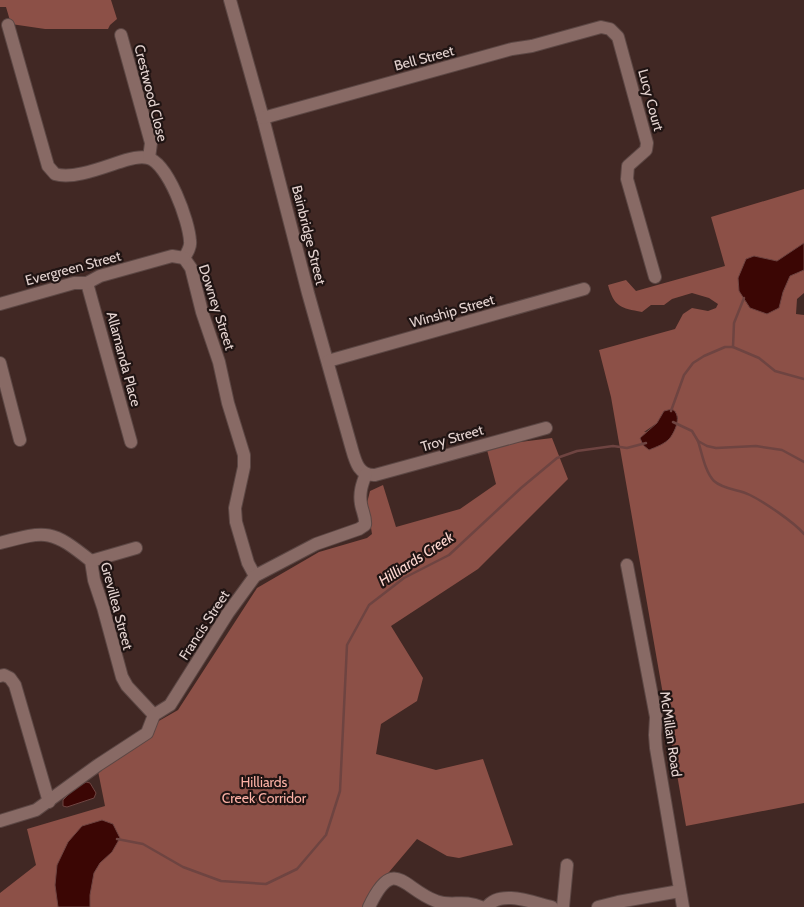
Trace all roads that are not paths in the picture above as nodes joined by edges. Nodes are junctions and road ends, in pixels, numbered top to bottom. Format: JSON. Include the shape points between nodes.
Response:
{"nodes":[{"id":1,"x":230,"y":0,"type":"edge"},
{"id":2,"x":8,"y":24,"type":"dead end"},
{"id":3,"x":594,"y":28,"type":"joint"},
{"id":4,"x":121,"y":35,"type":"dead end"},
{"id":5,"x":263,"y":118,"type":"junction"},
{"id":6,"x":149,"y":158,"type":"junction"},
{"id":7,"x":184,"y":258,"type":"junction"},
{"id":8,"x":655,"y":277,"type":"dead end"},
{"id":9,"x":88,"y":283,"type":"junction"},
{"id":10,"x":584,"y":289,"type":"dead end"},
{"id":11,"x":0,"y":304,"type":"edge"},
{"id":12,"x":328,"y":361,"type":"junction"},
{"id":13,"x":0,"y":363,"type":"edge"},
{"id":14,"x":546,"y":428,"type":"dead end"},
{"id":15,"x":20,"y":440,"type":"dead end"},
{"id":16,"x":131,"y":442,"type":"dead end"},
{"id":17,"x":366,"y":474,"type":"junction"},
{"id":18,"x":0,"y":543,"type":"edge"},
{"id":19,"x":136,"y":548,"type":"dead end"},
{"id":20,"x":91,"y":561,"type":"junction"},
{"id":21,"x":627,"y":565,"type":"dead end"},
{"id":22,"x":255,"y":576,"type":"junction"},
{"id":23,"x":0,"y":676,"type":"edge"},
{"id":24,"x":154,"y":715,"type":"junction"},
{"id":25,"x":49,"y":802,"type":"junction"},
{"id":26,"x":0,"y":821,"type":"edge"},
{"id":27,"x":567,"y":865,"type":"dead end"},
{"id":28,"x":680,"y":891,"type":"junction"},
{"id":29,"x":369,"y":907,"type":"edge"},
{"id":30,"x":481,"y":907,"type":"edge"},
{"id":31,"x":487,"y":907,"type":"edge"},
{"id":32,"x":552,"y":907,"type":"edge"},
{"id":33,"x":563,"y":907,"type":"edge"},
{"id":34,"x":598,"y":907,"type":"edge"},
{"id":35,"x":682,"y":907,"type":"edge"}],
"edges":[{"from":1,"to":5,"type":"street","name":"Bainbridge Street"},
{"from":2,"to":6,"type":"street","via":[[48,166],[55,174],[69,176],[136,157]]},
{"from":3,"to":5,"type":"street","name":"Bell Street"},
{"from":3,"to":8,"type":"street","name":"Lucy Court","via":[[610,29],[618,37],[646,136],[646,150],[628,166],[627,179]]},
{"from":4,"to":6,"type":"street","name":"Crestwood Close","via":[[151,143]]},
{"from":5,"to":12,"type":"street","name":"Bainbridge Street"},
{"from":6,"to":7,"type":"street","name":"Downey Street","via":[[159,165],[181,203],[190,242]]},
{"from":7,"to":9,"type":"street","name":"Evergreen Street","via":[[172,256],[100,276]]},
{"from":7,"to":22,"type":"street","name":"Downey Street","via":[[191,268],[244,455],[235,508],[236,522]]},
{"from":9,"to":11,"type":"street","name":"Evergreen Street","via":[[74,283]]},
{"from":9,"to":16,"type":"street","name":"Allamanda Place"},
{"from":10,"to":12,"type":"street","name":"Winship Street"},
{"from":12,"to":17,"type":"street","name":"Bainbridge Street","via":[[356,463]]},
{"from":13,"to":15,"type":"street"},
{"from":14,"to":17,"type":"street","name":"Troy Street","via":[[383,473]]},
{"from":17,"to":22,"type":"street","name":"Francis Street","via":[[360,492],[365,525],[295,554]]},
{"from":18,"to":20,"type":"street","name":"Grevillea Street","via":[[27,536],[50,535],[67,542]]},
{"from":19,"to":20,"type":"street"},
{"from":20,"to":24,"type":"street","name":"Grevillea Street","via":[[122,677],[126,686]]},
{"from":21,"to":28,"type":"street","name":"McMillan Road","via":[[656,717],[656,741]]},
{"from":22,"to":24,"type":"street","name":"Francis Street","via":[[170,705]]},
{"from":23,"to":25,"type":"street","via":[[10,678],[15,685]]},
{"from":24,"to":25,"type":"street","name":"Francis Street","via":[[148,733]]},
{"from":25,"to":26,"type":"street","name":"Francis Street","via":[[36,810]]},
{"from":27,"to":33,"type":"street"},
{"from":28,"to":34,"type":"street"},
{"from":28,"to":35,"type":"street","name":"McMillan Road"},
{"from":29,"to":30,"type":"street","via":[[380,888],[394,877],[437,902],[471,903]]},
{"from":31,"to":32,"type":"street","via":[[502,898]]}]}
